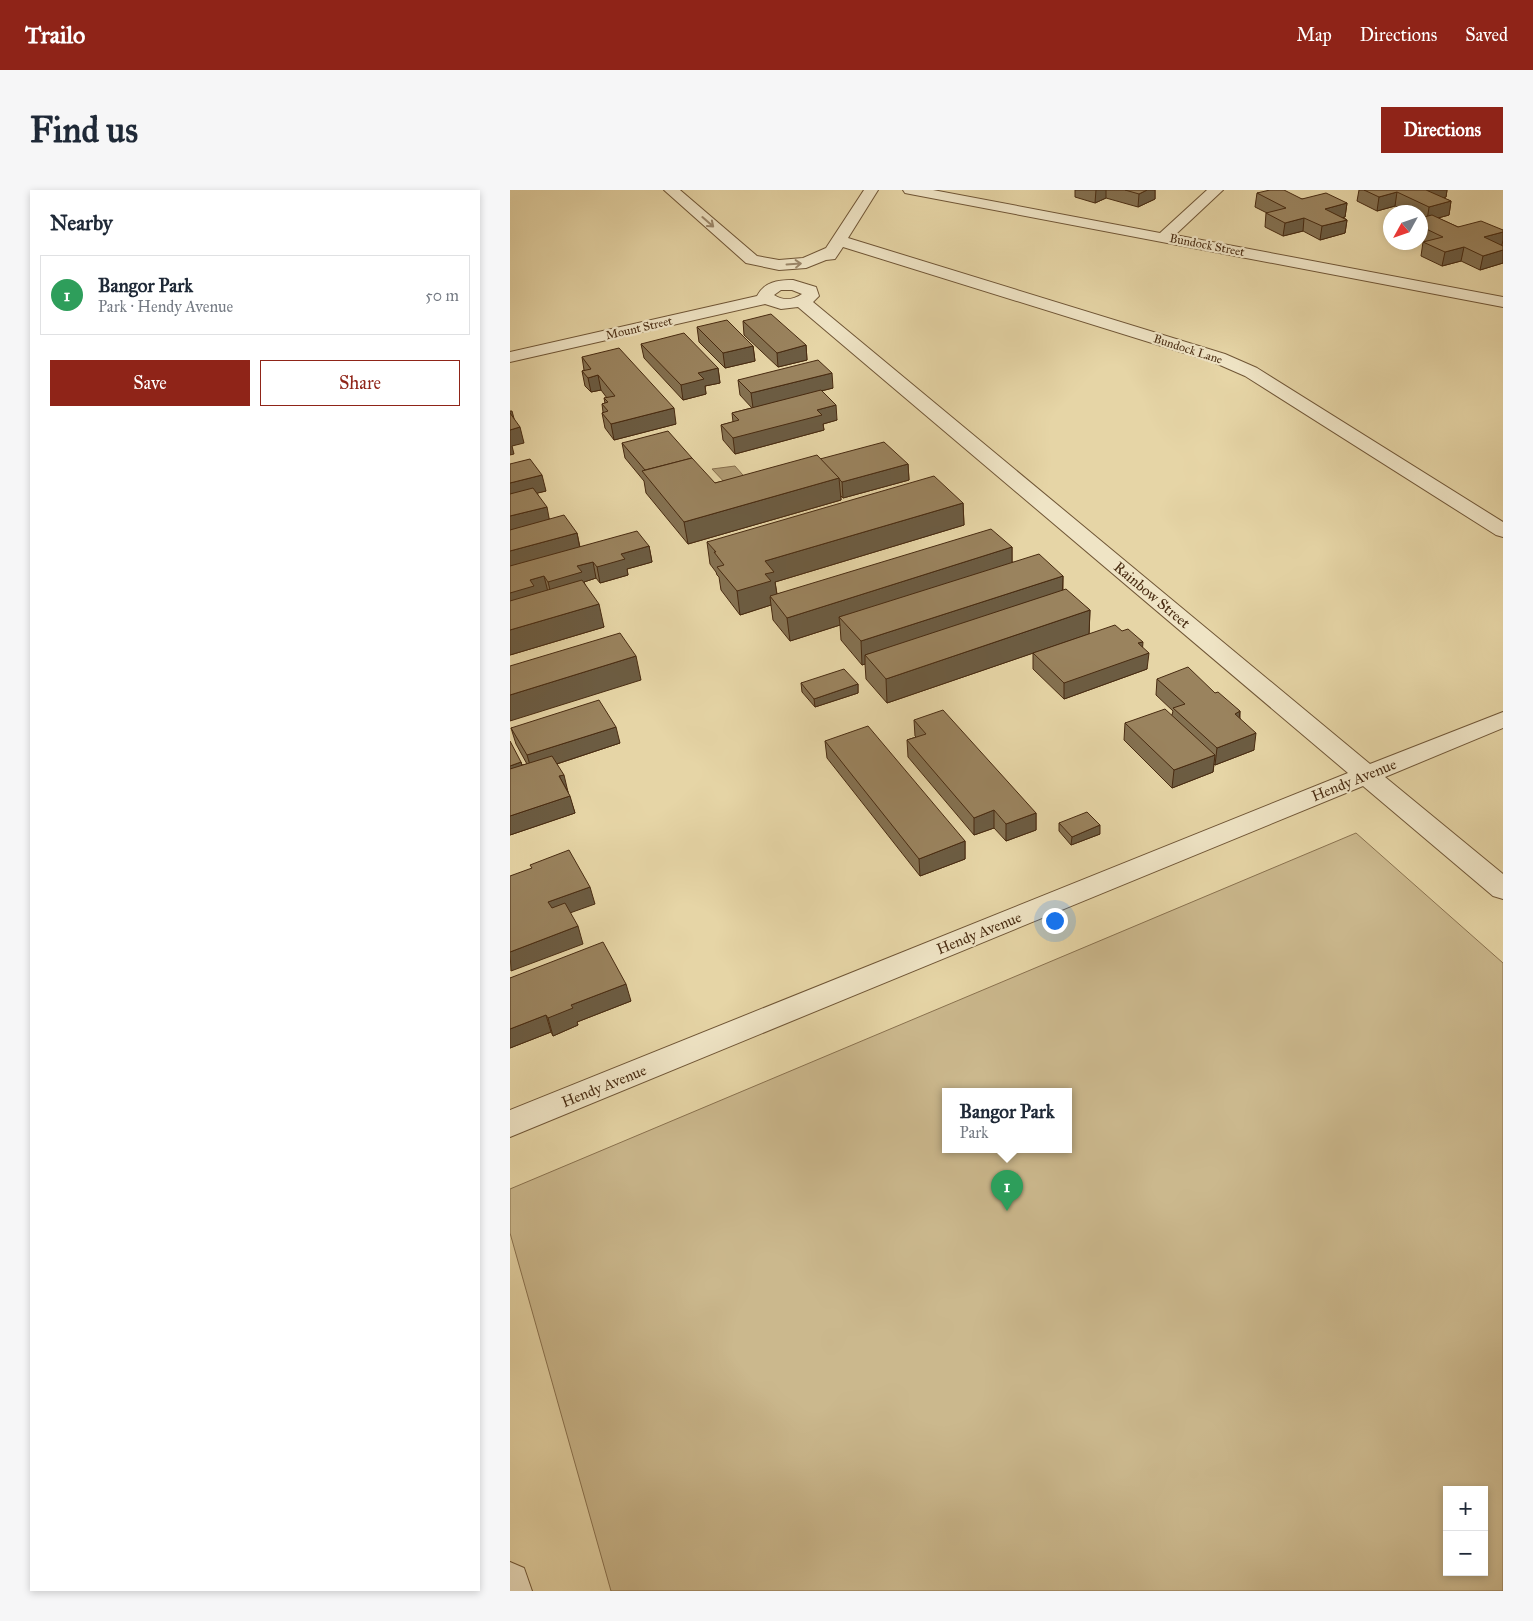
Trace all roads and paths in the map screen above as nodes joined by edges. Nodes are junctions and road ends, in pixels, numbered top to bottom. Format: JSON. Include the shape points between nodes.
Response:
{"nodes":[{"id":1,"x":671,"y":190,"type":"edge"},
{"id":2,"x":871,"y":190,"type":"edge"},
{"id":3,"x":910,"y":190,"type":"edge"},
{"id":4,"x":1216,"y":190,"type":"edge"},
{"id":5,"x":1164,"y":237,"type":"junction"},
{"id":6,"x":837,"y":246,"type":"junction"},
{"id":7,"x":801,"y":294,"type":"junction"},
{"id":8,"x":1503,"y":302,"type":"edge"},
{"id":9,"x":510,"y":358,"type":"edge"},
{"id":10,"x":1503,"y":531,"type":"edge"},
{"id":11,"x":1503,"y":719,"type":"edge"},
{"id":12,"x":1366,"y":775,"type":"junction"},
{"id":13,"x":1503,"y":889,"type":"edge"},
{"id":14,"x":510,"y":1124,"type":"edge"},
{"id":15,"x":510,"y":1582,"type":"edge"},
{"id":16,"x":512,"y":1591,"type":"edge"}],
"edges":[{"from":1,"to":6,"type":"street","one_way":true,"via":[[752,260],[779,265],[806,263]]},
{"from":2,"to":6,"type":"street"},
{"from":3,"to":5,"type":"street","name":"Bundock Street"},
{"from":4,"to":5,"type":"street"},
{"from":5,"to":8,"type":"street","name":"Bundock Street"},
{"from":6,"to":7,"type":"street","via":[[808,279]]},
{"from":6,"to":10,"type":"street","name":"Bundock Lane","via":[[1227,362],[1251,372]]},
{"from":7,"to":9,"type":"street","name":"Mount Street","via":[[782,304],[767,299]]},
{"from":7,"to":12,"type":"street","name":"Rainbow Street"},
{"from":11,"to":12,"type":"street","name":"Hendy Avenue"},
{"from":12,"to":13,"type":"street","name":"Rainbow Street"},
{"from":12,"to":14,"type":"street","name":"Hendy Avenue"},
{"from":15,"to":16,"type":"street"}]}
